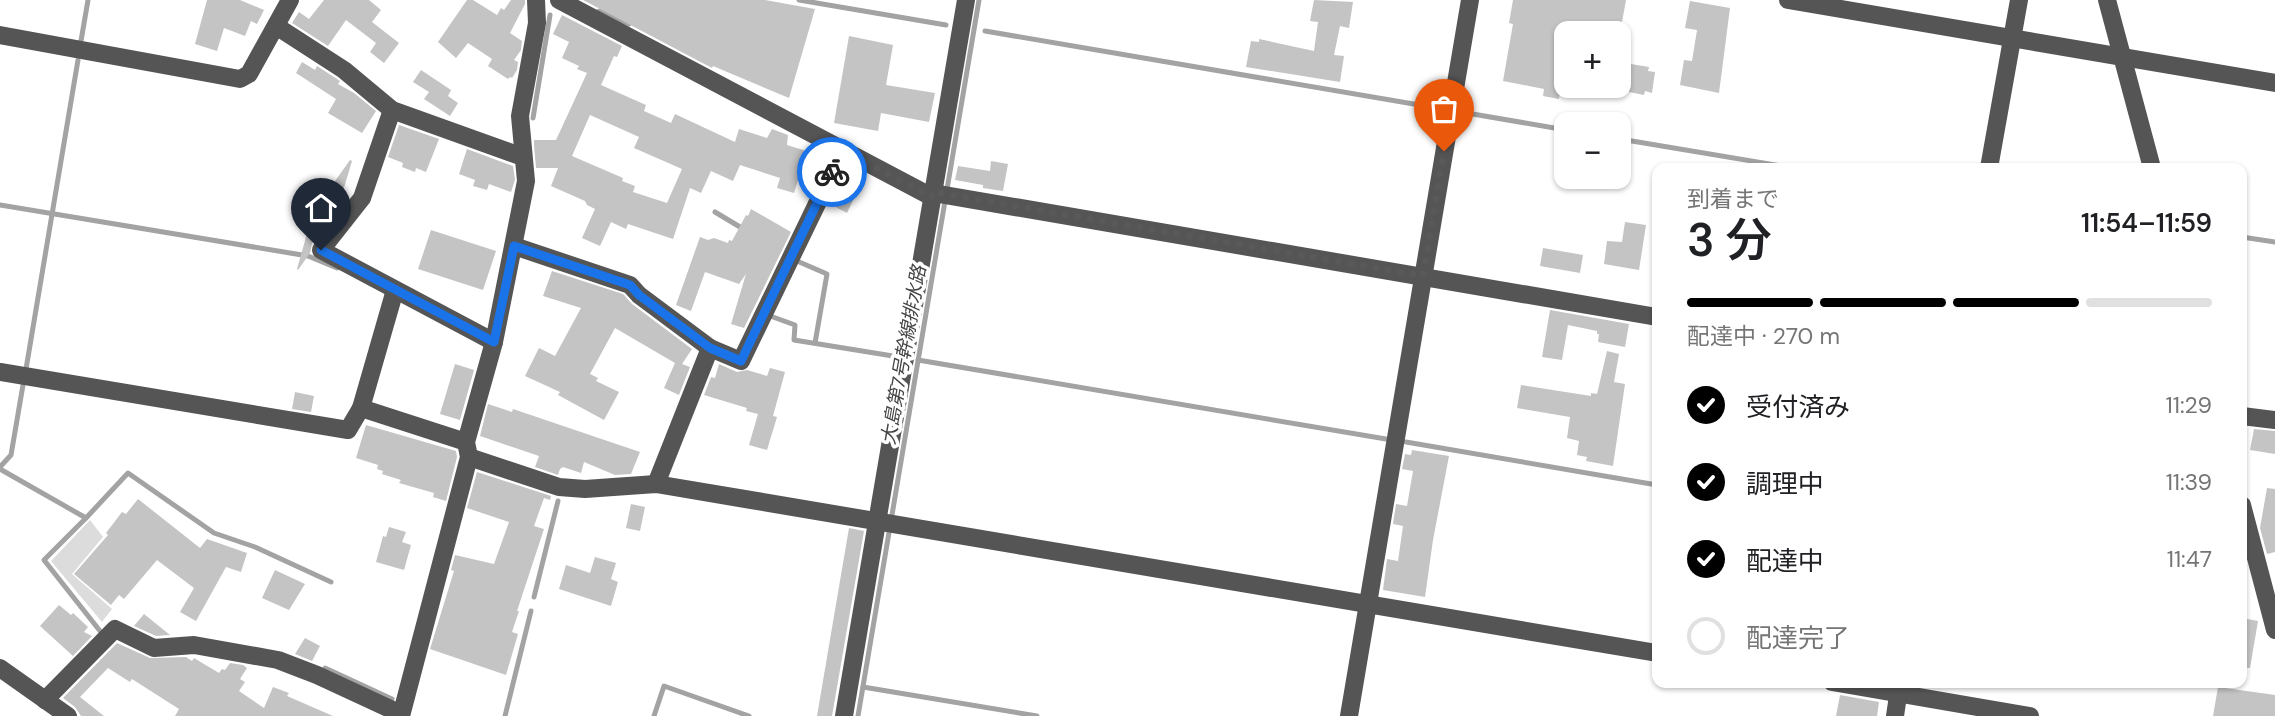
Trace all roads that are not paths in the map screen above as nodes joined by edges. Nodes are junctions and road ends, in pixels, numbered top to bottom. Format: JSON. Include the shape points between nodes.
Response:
{"nodes":[{"id":1,"x":290,"y":0,"type":"edge"},
{"id":2,"x":536,"y":0,"type":"edge"},
{"id":3,"x":559,"y":0,"type":"edge"},
{"id":4,"x":966,"y":0,"type":"edge"},
{"id":5,"x":1470,"y":0,"type":"edge"},
{"id":6,"x":1788,"y":0,"type":"edge"},
{"id":7,"x":2018,"y":0,"type":"edge"},
{"id":8,"x":2107,"y":0,"type":"edge"},
{"id":9,"x":276,"y":26,"type":"junction"},
{"id":10,"x":0,"y":35,"type":"edge"},
{"id":11,"x":2012,"y":39,"type":"junction"},
{"id":12,"x":2123,"y":58,"type":"junction"},
{"id":13,"x":2275,"y":83,"type":"edge"},
{"id":14,"x":392,"y":110,"type":"junction"},
{"id":15,"x":843,"y":150,"type":"junction"},
{"id":16,"x":523,"y":157,"type":"junction"},
{"id":17,"x":1990,"y":163,"type":"edge"},
{"id":18,"x":2151,"y":163,"type":"edge"},
{"id":19,"x":939,"y":195,"type":"junction"},
{"id":20,"x":514,"y":246,"type":"junction"},
{"id":21,"x":1423,"y":276,"type":"junction"},
{"id":22,"x":395,"y":290,"type":"junction"},
{"id":23,"x":1652,"y":316,"type":"edge"},
{"id":24,"x":494,"y":342,"type":"junction"},
{"id":25,"x":710,"y":348,"type":"junction"},
{"id":26,"x":0,"y":372,"type":"edge"},
{"id":27,"x":361,"y":408,"type":"junction"},
{"id":28,"x":2247,"y":417,"type":"edge"},
{"id":29,"x":2275,"y":420,"type":"edge"},
{"id":30,"x":468,"y":449,"type":"junction"},
{"id":31,"x":656,"y":484,"type":"junction"},
{"id":32,"x":887,"y":522,"type":"junction"},
{"id":33,"x":2247,"y":524,"type":"edge"},
{"id":34,"x":1367,"y":604,"type":"junction"},
{"id":35,"x":2275,"y":630,"type":"edge"},
{"id":36,"x":1652,"y":652,"type":"edge"},
{"id":37,"x":0,"y":668,"type":"edge"},
{"id":38,"x":1899,"y":688,"type":"edge"},
{"id":39,"x":45,"y":700,"type":"junction"},
{"id":40,"x":401,"y":715,"type":"edge"},
{"id":41,"x":68,"y":716,"type":"edge"},
{"id":42,"x":844,"y":716,"type":"edge"},
{"id":43,"x":1349,"y":716,"type":"edge"},
{"id":44,"x":1895,"y":716,"type":"edge"},
{"id":45,"x":2030,"y":716,"type":"edge"}],
"edges":[{"from":1,"to":9,"type":"street"},
{"from":2,"to":16,"type":"street","via":[[537,23],[520,116]]},
{"from":3,"to":15,"type":"street"},
{"from":4,"to":19,"type":"street"},
{"from":5,"to":21,"type":"street"},
{"from":6,"to":11,"type":"street"},
{"from":7,"to":11,"type":"street"},
{"from":8,"to":12,"type":"street"},
{"from":9,"to":10,"type":"street","via":[[249,74],[240,79]]},
{"from":9,"to":14,"type":"street","via":[[344,70]]},
{"from":11,"to":12,"type":"street"},
{"from":11,"to":17,"type":"street"},
{"from":12,"to":13,"type":"street"},
{"from":12,"to":18,"type":"street"},
{"from":14,"to":16,"type":"street"},
{"from":14,"to":22,"type":"street","via":[[362,198],[321,250]]},
{"from":15,"to":19,"type":"street"},
{"from":15,"to":25,"type":"street","via":[[741,361]]},
{"from":16,"to":20,"type":"street","via":[[526,181]]},
{"from":19,"to":21,"type":"street"},
{"from":19,"to":32,"type":"street"},
{"from":20,"to":24,"type":"street"},
{"from":20,"to":25,"type":"street","via":[[630,285]]},
{"from":21,"to":23,"type":"street"},
{"from":21,"to":34,"type":"street"},
{"from":22,"to":24,"type":"street"},
{"from":22,"to":27,"type":"street"},
{"from":24,"to":30,"type":"street"},
{"from":25,"to":31,"type":"street"},
{"from":26,"to":27,"type":"street","via":[[348,429]]},
{"from":27,"to":30,"type":"street"},
{"from":28,"to":29,"type":"street"},
{"from":30,"to":31,"type":"street","via":[[559,487]]},
{"from":30,"to":40,"type":"street"},
{"from":31,"to":32,"type":"street"},
{"from":32,"to":34,"type":"street"},
{"from":32,"to":42,"type":"street"},
{"from":33,"to":35,"type":"street"},
{"from":34,"to":36,"type":"street"},
{"from":34,"to":43,"type":"street"},
{"from":37,"to":39,"type":"street"},
{"from":38,"to":44,"type":"street"},
{"from":38,"to":45,"type":"street"},
{"from":39,"to":40,"type":"street","via":[[114,629],[153,648],[194,645],[278,660]]},
{"from":39,"to":41,"type":"street"}]}
